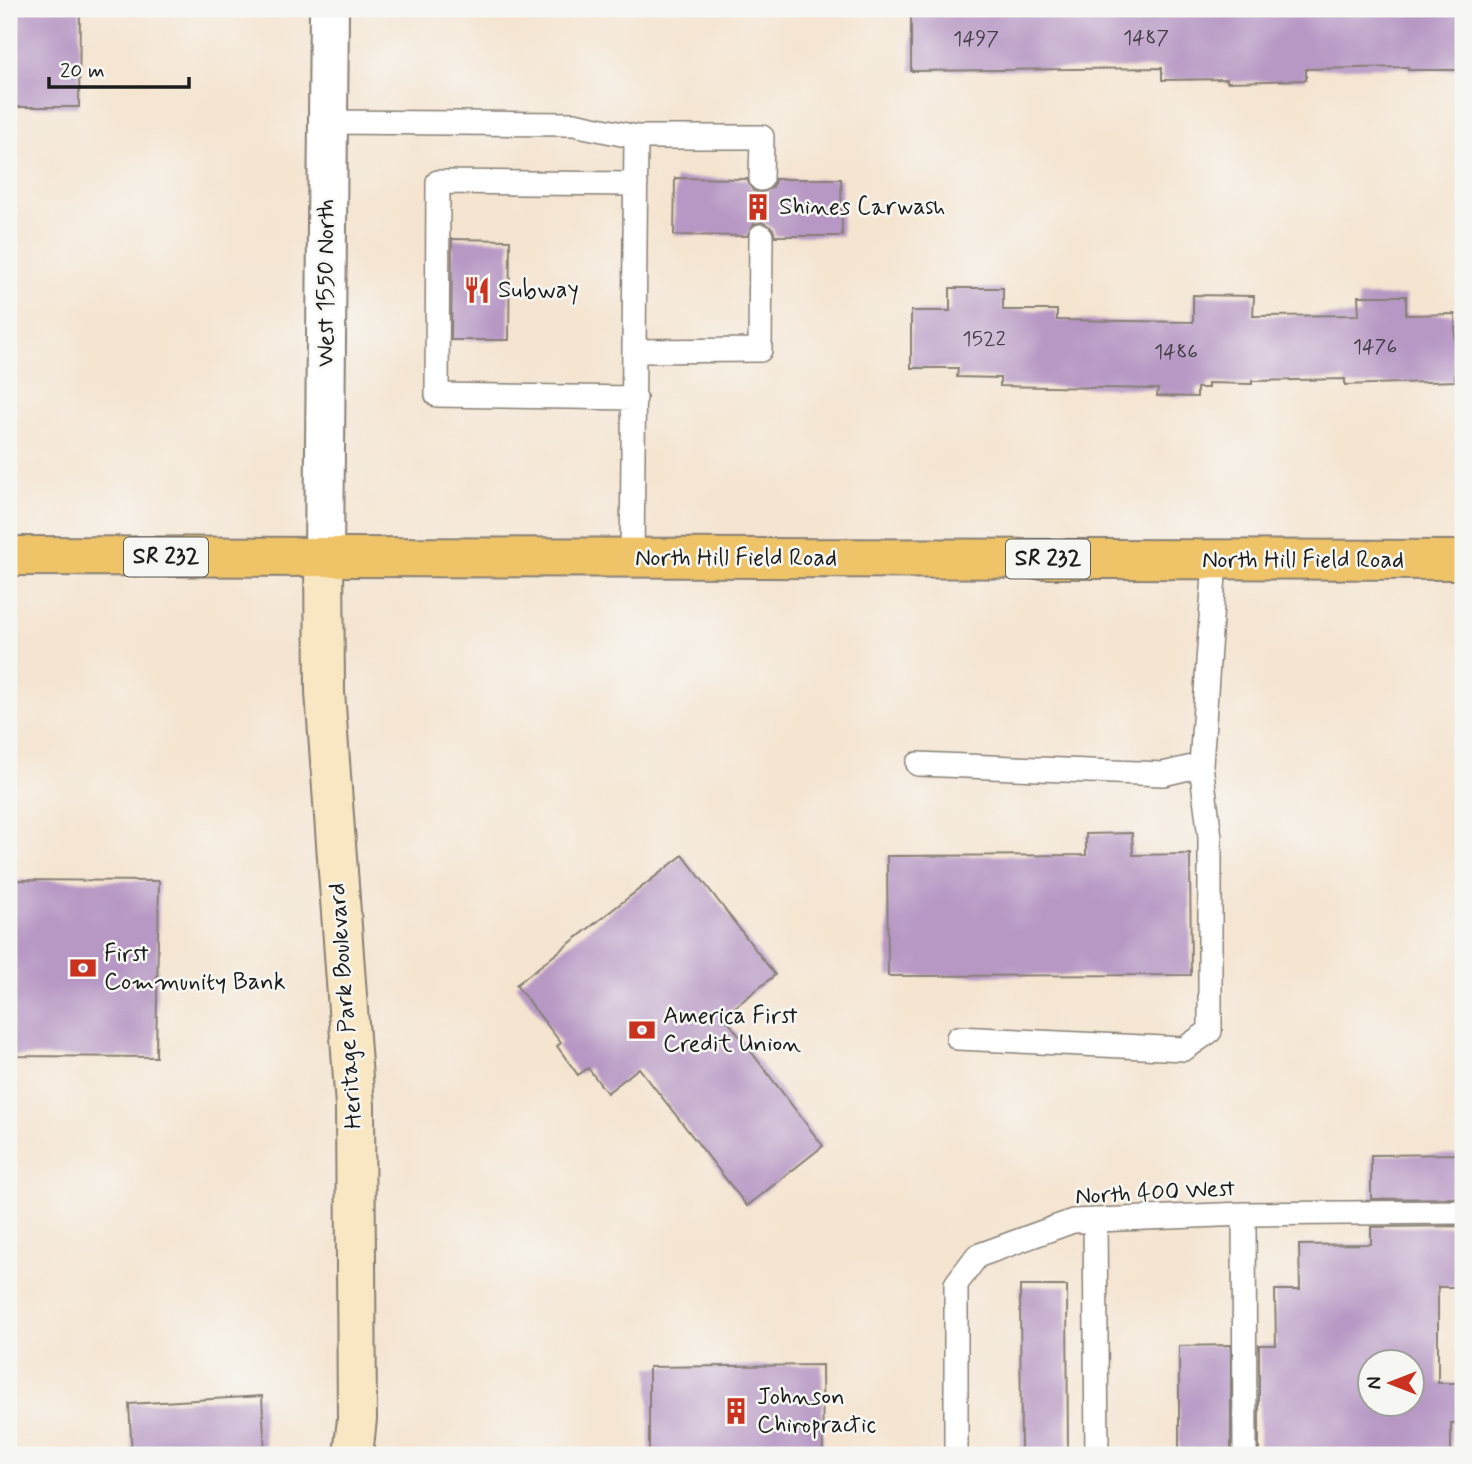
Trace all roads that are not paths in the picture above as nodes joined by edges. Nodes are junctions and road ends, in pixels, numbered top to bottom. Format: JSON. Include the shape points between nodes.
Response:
{"nodes":[{"id":1,"x":329,"y":9,"type":"edge"},
{"id":2,"x":326,"y":122,"type":"junction"},
{"id":3,"x":636,"y":137,"type":"junction"},
{"id":4,"x":761,"y":179,"type":"dead end"},
{"id":5,"x":636,"y":184,"type":"junction"},
{"id":6,"x":761,"y":236,"type":"dead end"},
{"id":7,"x":636,"y":351,"type":"junction"},
{"id":8,"x":635,"y":398,"type":"junction"},
{"id":9,"x":9,"y":556,"type":"edge"},
{"id":10,"x":324,"y":558,"type":"junction"},
{"id":11,"x":632,"y":559,"type":"junction"},
{"id":12,"x":1215,"y":560,"type":"junction"},
{"id":13,"x":1463,"y":560,"type":"edge"},
{"id":14,"x":918,"y":764,"type":"dead end"},
{"id":15,"x":1201,"y":765,"type":"junction"},
{"id":16,"x":958,"y":1038,"type":"dead end"},
{"id":17,"x":1463,"y":1212,"type":"edge"},
{"id":18,"x":1244,"y":1214,"type":"junction"},
{"id":19,"x":1095,"y":1220,"type":"junction"},
{"id":20,"x":353,"y":1455,"type":"edge"},
{"id":21,"x":956,"y":1455,"type":"edge"},
{"id":22,"x":1097,"y":1455,"type":"edge"},
{"id":23,"x":1245,"y":1455,"type":"edge"}],
"edges":[{"from":1,"to":2,"type":"street","name":"West 1550 North"},
{"from":2,"to":3,"type":"lane","via":[[575,124]]},
{"from":2,"to":10,"type":"street","name":"West 1550 North"},
{"from":3,"to":4,"type":"lane","via":[[762,137]]},
{"from":3,"to":5,"type":"lane"},
{"from":5,"to":7,"type":"lane"},
{"from":5,"to":8,"type":"lane","via":[[439,182],[437,395]]},
{"from":6,"to":7,"type":"lane","via":[[760,350]]},
{"from":7,"to":8,"type":"lane"},
{"from":8,"to":11,"type":"lane"},
{"from":9,"to":10,"type":"main road","name":"North Hill Field Road","number":"SR 232"},
{"from":10,"to":11,"type":"main road","name":"North Hill Field Road","number":"SR 232"},
{"from":10,"to":20,"type":"street","name":"Heritage Park Boulevard","via":[[326,717],[355,1106],[357,1419]]},
{"from":11,"to":12,"type":"main road","name":"North Hill Field Road","number":"SR 232"},
{"from":12,"to":13,"type":"main road","name":"North Hill Field Road","number":"SR 232"},
{"from":12,"to":15,"type":"lane"},
{"from":14,"to":15,"type":"lane","via":[[1163,774]]},
{"from":15,"to":16,"type":"lane","via":[[1210,837],[1210,1031],[1184,1049]]},
{"from":17,"to":18,"type":"lane","name":"North 400 West"},
{"from":18,"to":19,"type":"lane","name":"North 400 West"},
{"from":18,"to":23,"type":"lane"},
{"from":19,"to":21,"type":"lane","name":"North 400 West","via":[[1073,1221],[977,1256],[956,1284]]},
{"from":19,"to":22,"type":"lane"}]}
